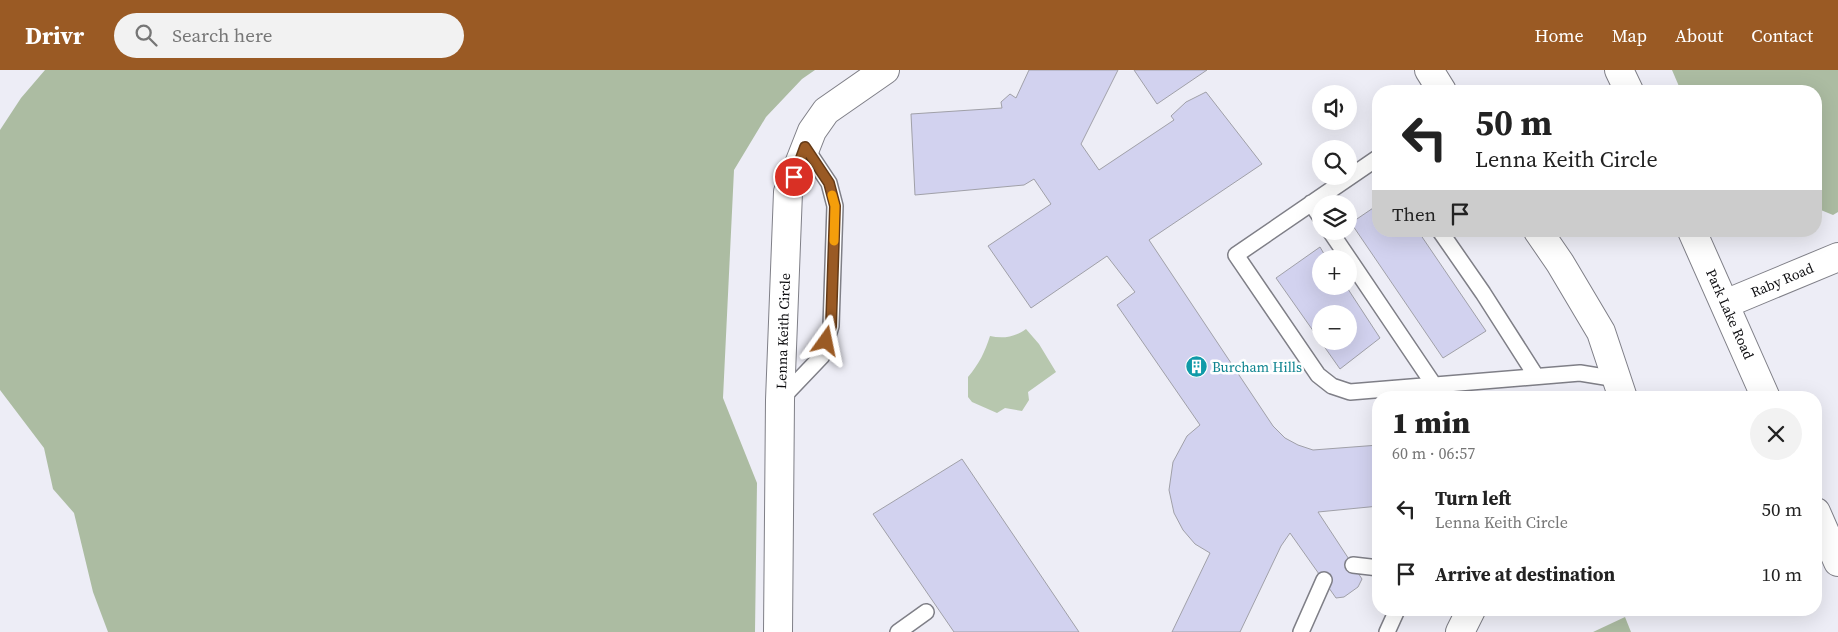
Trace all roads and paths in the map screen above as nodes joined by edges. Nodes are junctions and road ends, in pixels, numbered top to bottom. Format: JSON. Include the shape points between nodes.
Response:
{"nodes":[{"id":1,"x":885,"y":70,"type":"edge"},
{"id":2,"x":1619,"y":70,"type":"edge"},
{"id":3,"x":1626,"y":85,"type":"edge"},
{"id":4,"x":805,"y":147,"type":"junction"},
{"id":5,"x":1372,"y":162,"type":"edge"},
{"id":6,"x":1311,"y":203,"type":"joint"},
{"id":7,"x":1444,"y":237,"type":"edge"},
{"id":8,"x":1542,"y":237,"type":"edge"},
{"id":9,"x":1695,"y":237,"type":"edge"},
{"id":10,"x":1838,"y":256,"type":"edge"},
{"id":11,"x":1357,"y":271,"type":"edge"},
{"id":12,"x":1725,"y":304,"type":"junction"},
{"id":13,"x":1536,"y":376,"type":"junction"},
{"id":14,"x":1434,"y":385,"type":"junction"},
{"id":15,"x":1620,"y":388,"type":"edge"},
{"id":16,"x":1763,"y":391,"type":"edge"},
{"id":17,"x":780,"y":400,"type":"junction"},
{"id":18,"x":1822,"y":526,"type":"edge"},
{"id":19,"x":1838,"y":562,"type":"edge"},
{"id":20,"x":1353,"y":566,"type":"dead end"},
{"id":21,"x":1372,"y":567,"type":"edge"},
{"id":22,"x":1324,"y":580,"type":"dead end"},
{"id":23,"x":926,"y":612,"type":"dead end"},
{"id":24,"x":1394,"y":616,"type":"edge"},
{"id":25,"x":1468,"y":616,"type":"edge"},
{"id":26,"x":778,"y":632,"type":"edge"},
{"id":27,"x":898,"y":632,"type":"edge"},
{"id":28,"x":1301,"y":632,"type":"edge"},
{"id":29,"x":1387,"y":632,"type":"edge"},
{"id":30,"x":1460,"y":632,"type":"edge"}],
"edges":[{"from":1,"to":4,"type":"street","name":"Lenna Keith Circle","via":[[826,111]]},
{"from":2,"to":3,"type":"street"},
{"from":4,"to":17,"type":"street","name":"Lenna Keith Circle","via":[[788,192]]},
{"from":4,"to":17,"type":"lane","via":[[829,183],[835,206],[831,326],[822,356]]},
{"from":5,"to":6,"type":"lane"},
{"from":6,"to":14,"type":"lane","via":[[1236,255],[1241,263],[1318,375],[1332,386],[1350,392]]},
{"from":7,"to":13,"type":"lane"},
{"from":8,"to":15,"type":"street","via":[[1601,332]]},
{"from":9,"to":12,"type":"street","name":"Park Lake Road"},
{"from":10,"to":12,"type":"street","name":"Raby Road"},
{"from":11,"to":14,"type":"lane"},
{"from":12,"to":16,"type":"street","name":"Park Lake Road"},
{"from":13,"to":14,"type":"lane"},
{"from":13,"to":15,"type":"lane","via":[[1580,373]]},
{"from":17,"to":26,"type":"street","name":"Lenna Keith Circle"},
{"from":18,"to":19,"type":"street"},
{"from":20,"to":21,"type":"lane"},
{"from":22,"to":28,"type":"lane"},
{"from":23,"to":27,"type":"lane"},
{"from":24,"to":29,"type":"lane"},
{"from":25,"to":30,"type":"street"}]}
